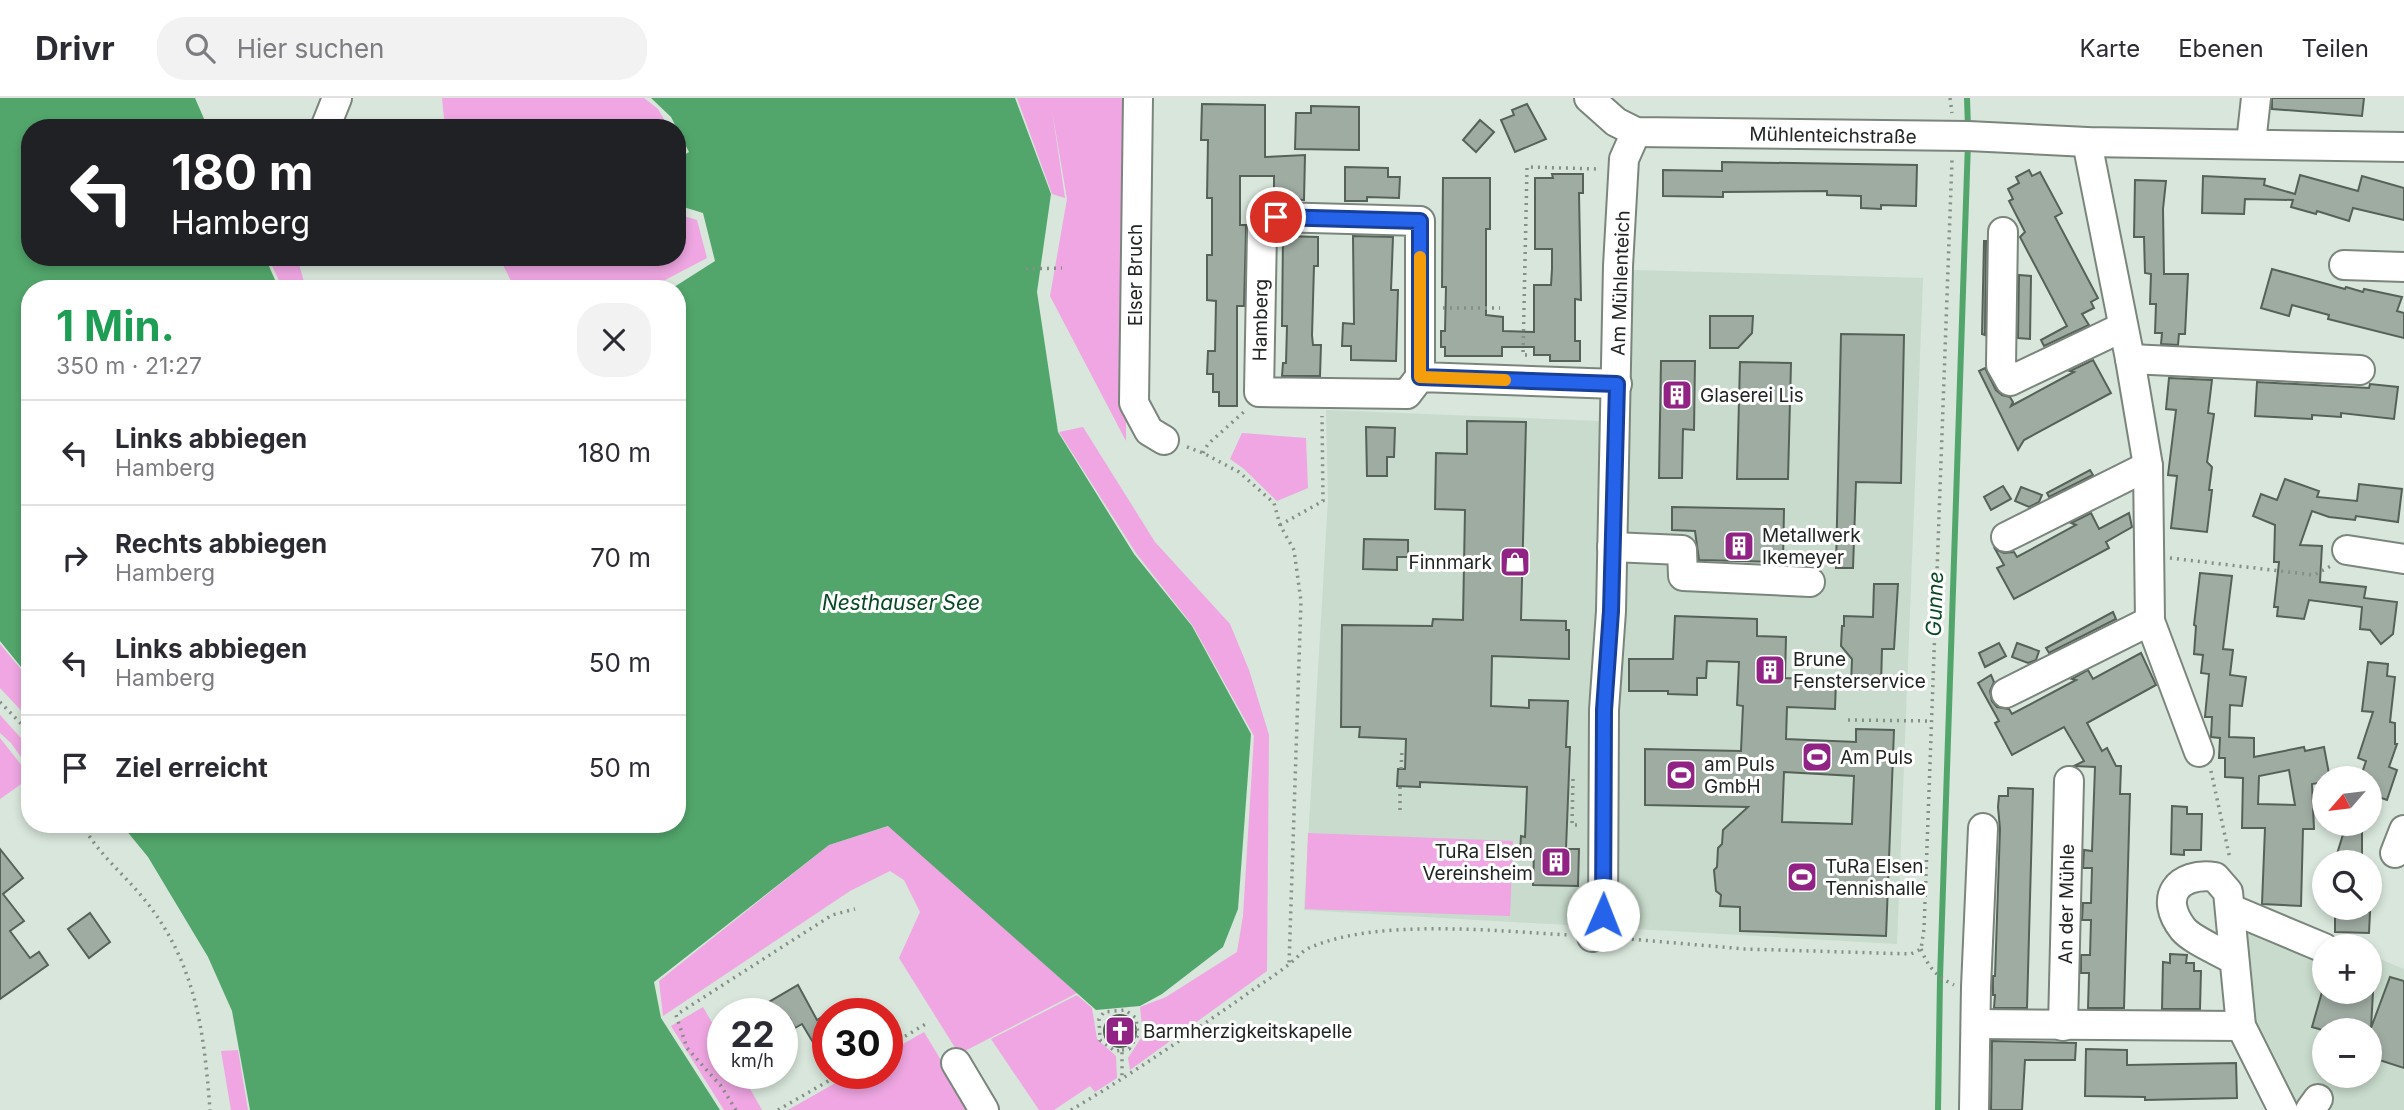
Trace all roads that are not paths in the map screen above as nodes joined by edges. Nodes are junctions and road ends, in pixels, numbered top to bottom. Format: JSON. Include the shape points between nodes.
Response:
{"nodes":[{"id":1,"x":337,"y":98,"type":"edge"},
{"id":2,"x":1138,"y":98,"type":"edge"},
{"id":3,"x":1589,"y":98,"type":"edge"},
{"id":4,"x":2256,"y":98,"type":"edge"},
{"id":5,"x":328,"y":119,"type":"edge"},
{"id":6,"x":1636,"y":132,"type":"junction"},
{"id":7,"x":2087,"y":142,"type":"junction"},
{"id":8,"x":2251,"y":143,"type":"junction"},
{"id":9,"x":2404,"y":147,"type":"edge"},
{"id":10,"x":2003,"y":232,"type":"dead end"},
{"id":11,"x":2344,"y":265,"type":"dead end"},
{"id":12,"x":2404,"y":267,"type":"edge"},
{"id":13,"x":2123,"y":327,"type":"junction"},
{"id":14,"x":2130,"y":359,"type":"junction"},
{"id":15,"x":2360,"y":370,"type":"dead end"},
{"id":16,"x":1420,"y":377,"type":"junction"},
{"id":17,"x":1617,"y":384,"type":"junction"},
{"id":18,"x":1164,"y":440,"type":"road end"},
{"id":19,"x":2148,"y":466,"type":"junction"},
{"id":20,"x":2006,"y":537,"type":"dead end"},
{"id":21,"x":1612,"y":547,"type":"junction"},
{"id":22,"x":2347,"y":550,"type":"road end"},
{"id":23,"x":2404,"y":559,"type":"edge"},
{"id":24,"x":1811,"y":582,"type":"dead end"},
{"id":25,"x":2150,"y":621,"type":"junction"},
{"id":26,"x":2006,"y":693,"type":"dead end"},
{"id":27,"x":2199,"y":752,"type":"road end"},
{"id":28,"x":2069,"y":781,"type":"dead end"},
{"id":29,"x":1983,"y":828,"type":"dead end"},
{"id":30,"x":2229,"y":901,"type":"junction"},
{"id":31,"x":1592,"y":937,"type":"road end"},
{"id":32,"x":2312,"y":942,"type":"edge"},
{"id":33,"x":2234,"y":960,"type":"junction"},
{"id":34,"x":1976,"y":1024,"type":"junction"},
{"id":35,"x":2063,"y":1026,"type":"junction"},
{"id":36,"x":2241,"y":1027,"type":"junction"},
{"id":37,"x":956,"y":1063,"type":"dead end"},
{"id":38,"x":2277,"y":1108,"type":"edge"},
{"id":39,"x":984,"y":1110,"type":"edge"},
{"id":40,"x":1974,"y":1110,"type":"edge"}],
"edges":[{"from":1,"to":5,"type":"street"},
{"from":2,"to":18,"type":"street","name":"Elser Bruch","via":[[1134,403],[1149,431]]},
{"from":3,"to":6,"type":"street","via":[[1616,122]]},
{"from":4,"to":8,"type":"street"},
{"from":6,"to":7,"type":"street","name":"Mühlenteichstraße"},
{"from":6,"to":17,"type":"street","name":"Am Mühlenteich","via":[[1624,159]]},
{"from":7,"to":8,"type":"street","name":"Mühlenteichstraße"},
{"from":7,"to":13,"type":"street"},
{"from":8,"to":9,"type":"street","name":"Mühlenteichstraße"},
{"from":10,"to":13,"type":"street","via":[[2001,365],[2010,381]]},
{"from":11,"to":12,"type":"street"},
{"from":13,"to":14,"type":"street"},
{"from":14,"to":15,"type":"street"},
{"from":14,"to":19,"type":"street"},
{"from":16,"to":16,"type":"street","name":"Hamberg","via":[[1406,394],[1259,392],[1262,231],[1276,217],[1420,221]]},
{"from":16,"to":17,"type":"street"},
{"from":17,"to":21,"type":"street","name":"Am Mühlenteich"},
{"from":19,"to":20,"type":"street"},
{"from":19,"to":25,"type":"street"},
{"from":21,"to":24,"type":"street","via":[[1682,550],[1683,576]]},
{"from":21,"to":31,"type":"street","name":"Am Mühlenteich","via":[[1604,710],[1603,915]]},
{"from":22,"to":23,"type":"street"},
{"from":25,"to":26,"type":"street"},
{"from":25,"to":27,"type":"street"},
{"from":28,"to":35,"type":"street","name":"An der Mühle"},
{"from":29,"to":34,"type":"street"},
{"from":30,"to":32,"type":"street"},
{"from":30,"to":33,"type":"street"},
{"from":30,"to":33,"type":"street","via":[[2215,877],[2200,875],[2185,880],[2173,892],[2172,909],[2184,930]]},
{"from":33,"to":36,"type":"street"},
{"from":34,"to":35,"type":"street"},
{"from":34,"to":40,"type":"street"},
{"from":35,"to":36,"type":"street"},
{"from":36,"to":38,"type":"street"},
{"from":37,"to":39,"type":"street"}]}
